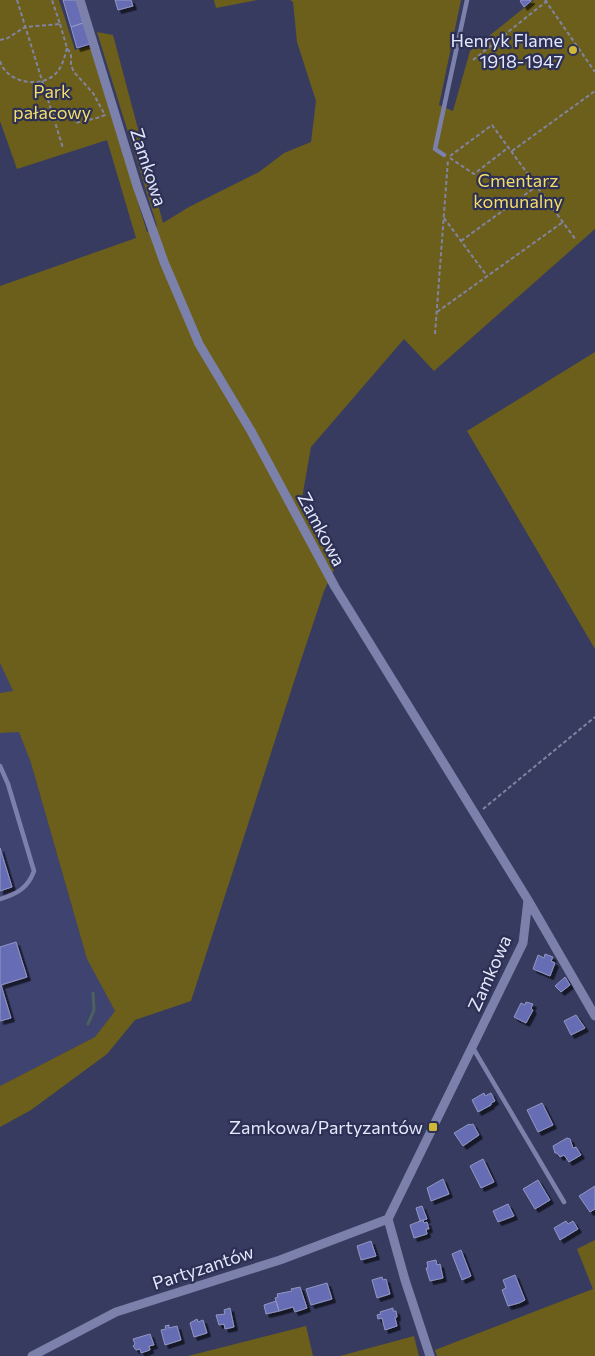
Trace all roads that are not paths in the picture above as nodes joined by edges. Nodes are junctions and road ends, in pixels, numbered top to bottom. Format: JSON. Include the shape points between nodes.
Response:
{"nodes":[{"id":1,"x":80,"y":0,"type":"edge"},
{"id":2,"x":467,"y":0,"type":"edge"},
{"id":3,"x":446,"y":156,"type":"road end"},
{"id":4,"x":0,"y":766,"type":"edge"},
{"id":5,"x":0,"y":899,"type":"edge"},
{"id":6,"x":528,"y":900,"type":"junction"},
{"id":7,"x":595,"y":1016,"type":"edge"},
{"id":8,"x":473,"y":1048,"type":"junction"},
{"id":9,"x":564,"y":1202,"type":"dead end"},
{"id":10,"x":388,"y":1220,"type":"junction"},
{"id":11,"x":32,"y":1356,"type":"edge"},
{"id":12,"x":430,"y":1356,"type":"edge"}],
"edges":[{"from":1,"to":6,"type":"street","name":"Zamkowa","via":[[161,254],[199,344],[251,431],[335,587]]},
{"from":2,"to":3,"type":"lane","via":[[435,149]]},
{"from":4,"to":5,"type":"lane","via":[[34,870],[24,888]]},
{"from":6,"to":7,"type":"street"},
{"from":6,"to":8,"type":"street","name":"Zamkowa","via":[[523,943]]},
{"from":8,"to":9,"type":"lane"},
{"from":8,"to":10,"type":"street","name":"Zamkowa"},
{"from":10,"to":11,"type":"street","name":"Partyzantów","via":[[280,1260],[116,1312]]},
{"from":10,"to":12,"type":"street"}]}
